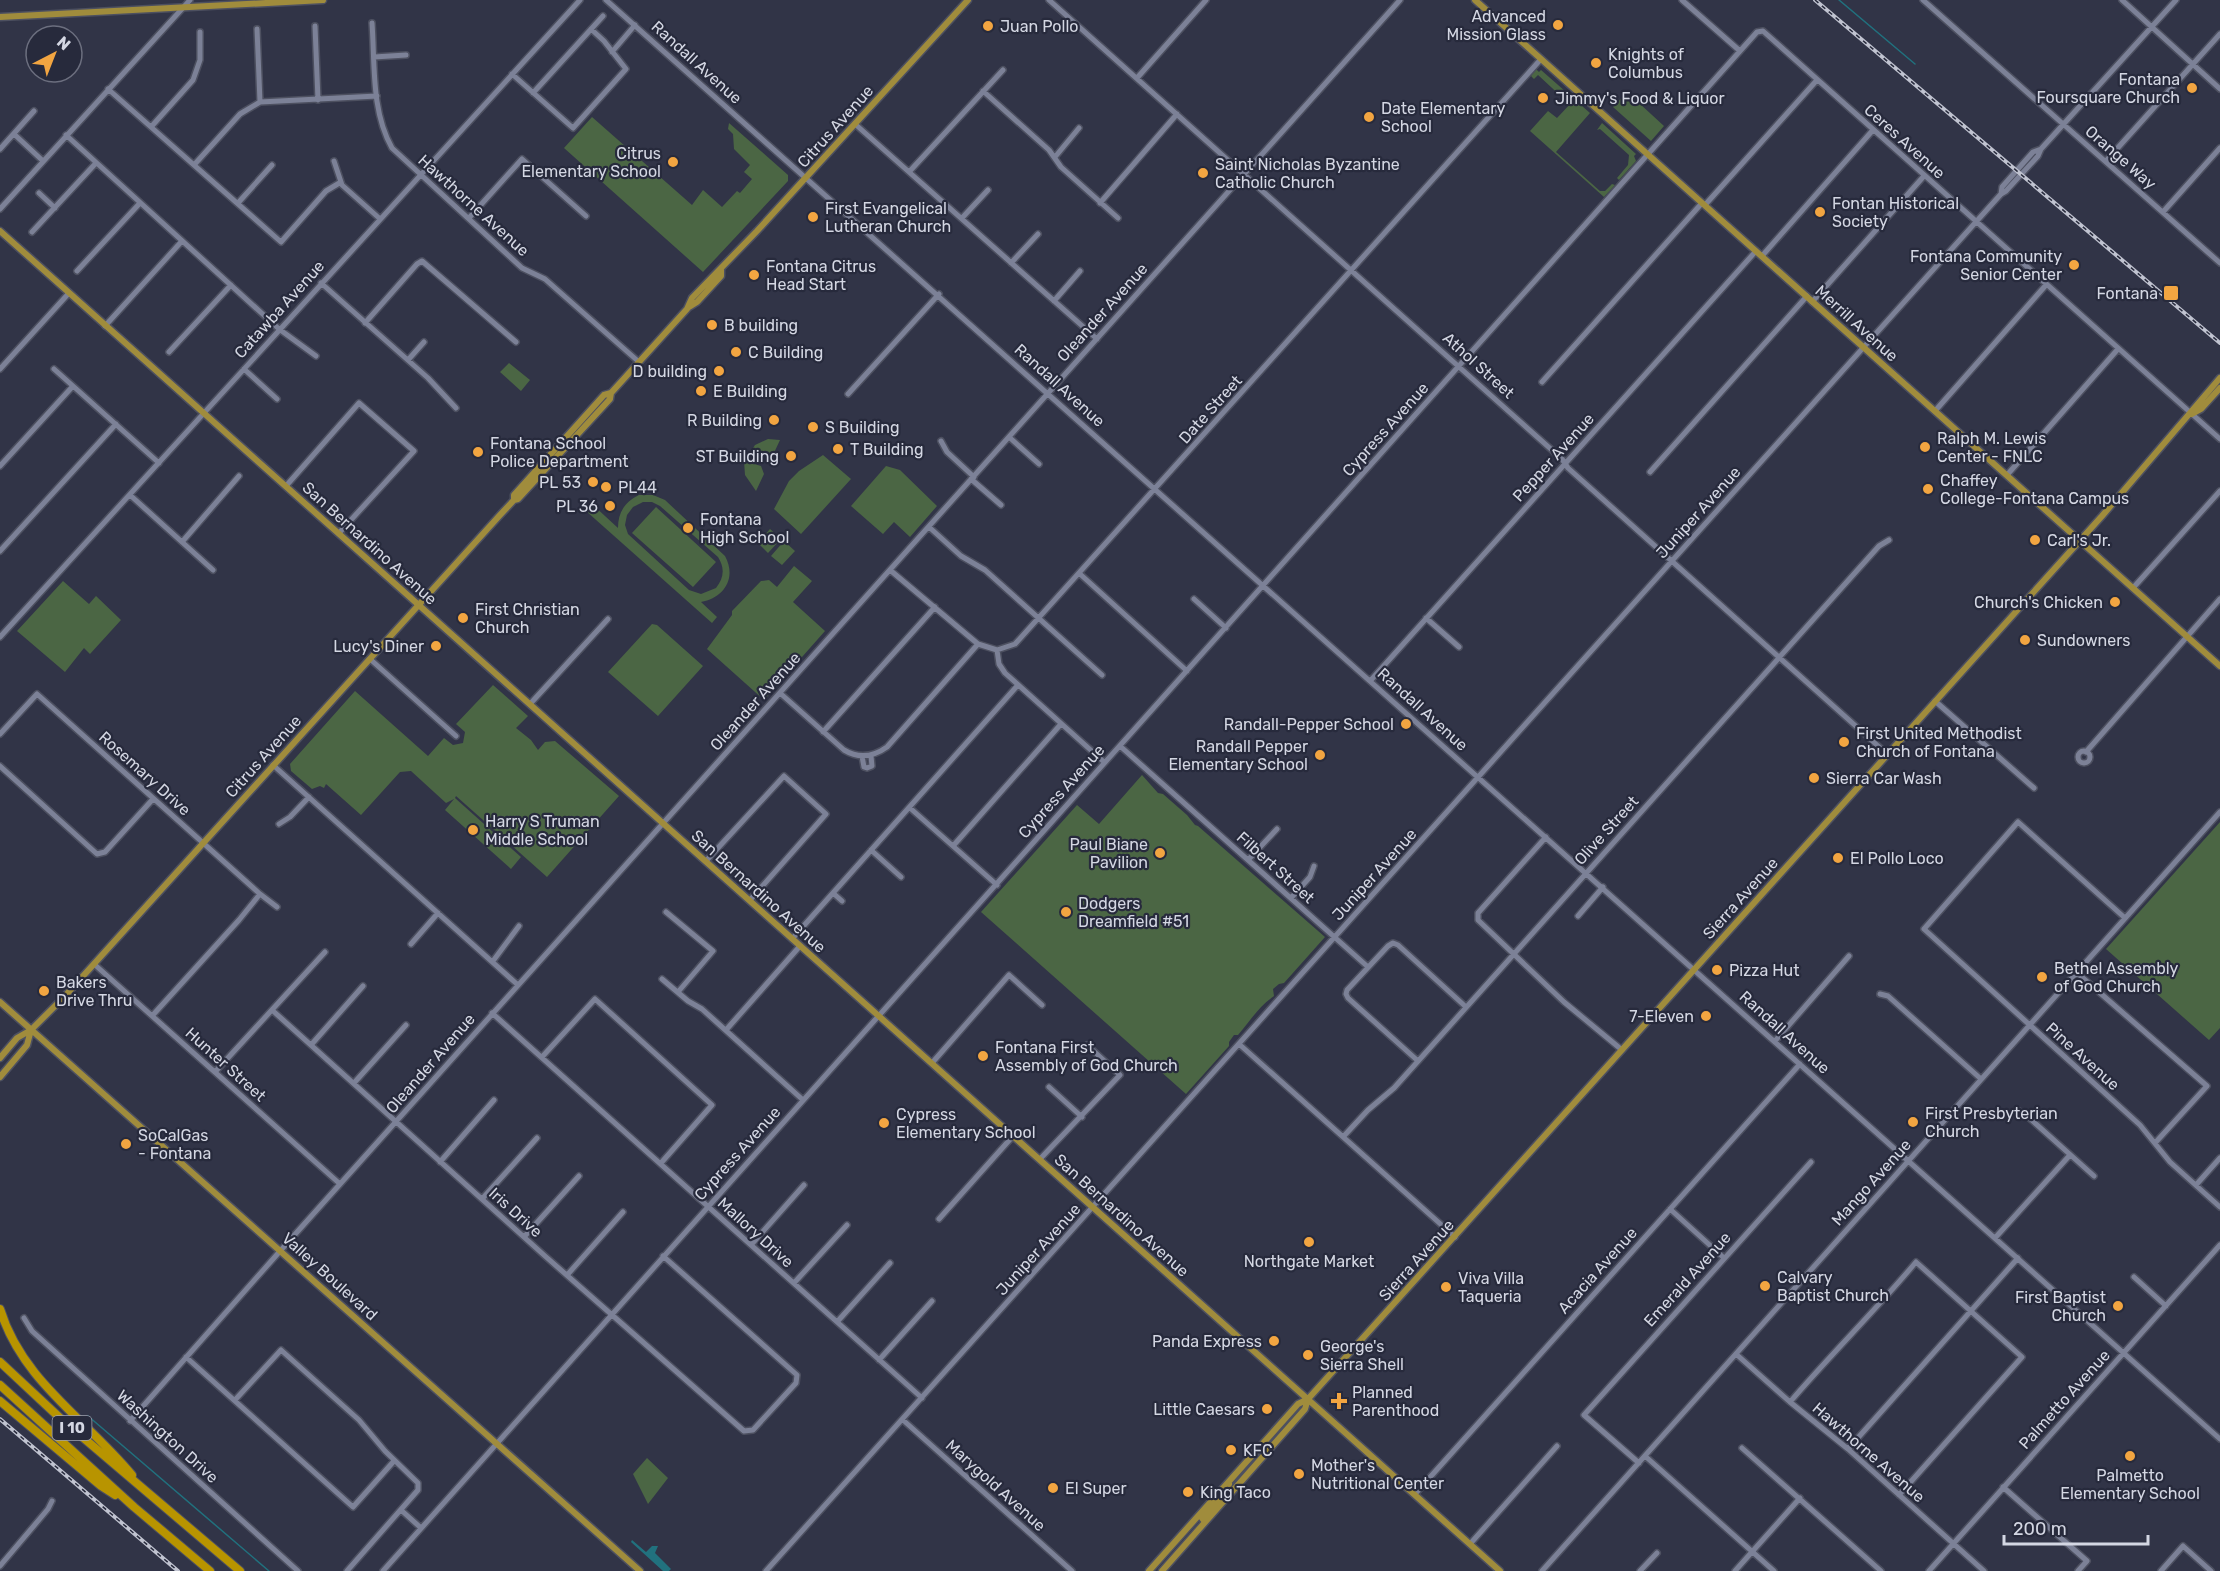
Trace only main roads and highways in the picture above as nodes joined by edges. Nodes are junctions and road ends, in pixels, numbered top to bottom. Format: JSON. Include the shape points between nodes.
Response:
{"nodes":[{"id":1,"x":218,"y":0,"type":"edge"},
{"id":2,"x":323,"y":0,"type":"edge"},
{"id":3,"x":968,"y":0,"type":"edge"},
{"id":4,"x":1475,"y":0,"type":"edge"},
{"id":5,"x":228,"y":5,"type":"junction"},
{"id":6,"x":0,"y":17,"type":"edge"},
{"id":7,"x":0,"y":231,"type":"edge"},
{"id":8,"x":2220,"y":378,"type":"edge"},
{"id":9,"x":2220,"y":388,"type":"edge"},
{"id":10,"x":2191,"y":414,"type":"junction"},
{"id":11,"x":2080,"y":540,"type":"junction"},
{"id":12,"x":419,"y":605,"type":"junction"},
{"id":13,"x":2220,"y":666,"type":"edge"},
{"id":14,"x":0,"y":1002,"type":"edge"},
{"id":15,"x":31,"y":1030,"type":"junction"},
{"id":16,"x":0,"y":1058,"type":"edge"},
{"id":17,"x":0,"y":1077,"type":"edge"},
{"id":18,"x":0,"y":1309,"type":"edge"},
{"id":19,"x":0,"y":1362,"type":"edge"},
{"id":20,"x":0,"y":1385,"type":"edge"},
{"id":21,"x":1308,"y":1399,"type":"junction"},
{"id":22,"x":0,"y":1401,"type":"edge"},
{"id":23,"x":1232,"y":1478,"type":"junction"},
{"id":24,"x":146,"y":1492,"type":"junction"},
{"id":25,"x":134,"y":1507,"type":"junction"},
{"id":26,"x":1205,"y":1522,"type":"junction"},
{"id":27,"x":210,"y":1571,"type":"edge"},
{"id":28,"x":240,"y":1571,"type":"edge"},
{"id":29,"x":640,"y":1571,"type":"edge"},
{"id":30,"x":1149,"y":1571,"type":"edge"},
{"id":31,"x":1162,"y":1571,"type":"edge"},
{"id":32,"x":1500,"y":1571,"type":"edge"}],
"edges":[{"from":1,"to":5,"type":"main road"},
{"from":2,"to":5,"type":"main road"},
{"from":3,"to":12,"type":"main road","name":"Citrus Avenue","via":[[692,298],[687,309],[611,393],[597,402]]},
{"from":4,"to":11,"type":"main road","name":"Merrill Avenue"},
{"from":5,"to":6,"type":"main road"},
{"from":7,"to":12,"type":"main road","name":"San Bernardino Avenue"},
{"from":8,"to":10,"type":"main road","name":"Sierra Avenue"},
{"from":9,"to":10,"type":"main road","name":"Sierra Avenue"},
{"from":10,"to":11,"type":"main road","name":"Sierra Avenue"},
{"from":11,"to":13,"type":"main road","name":"Merrill Avenue"},
{"from":11,"to":21,"type":"main road","name":"Sierra Avenue"},
{"from":12,"to":15,"type":"main road","name":"Citrus Avenue"},
{"from":12,"to":21,"type":"main road","name":"San Bernardino Avenue"},
{"from":14,"to":15,"type":"main road","name":"Valley Boulevard"},
{"from":15,"to":16,"type":"main road","name":"Citrus Avenue","via":[[17,1038]]},
{"from":15,"to":17,"type":"main road","name":"Citrus Avenue","via":[[27,1046]]},
{"from":15,"to":29,"type":"main road","name":"Valley Boulevard"},
{"from":18,"to":24,"type":"highway","via":[[15,1345],[32,1371]]},
{"from":19,"to":24,"type":"highway","number":"I 10"},
{"from":20,"to":25,"type":"highway","number":"I 10"},
{"from":21,"to":23,"type":"main road","name":"Sierra Avenue","via":[[1298,1404]]},
{"from":21,"to":26,"type":"main road","name":"Sierra Avenue","via":[[1305,1409]]},
{"from":21,"to":32,"type":"main road","name":"San Bernardino Avenue"},
{"from":22,"to":25,"type":"highway","via":[[100,1486]]},
{"from":23,"to":26,"type":"main road","via":[[1202,1518]]},
{"from":23,"to":30,"type":"main road","name":"Sierra Avenue"},
{"from":24,"to":28,"type":"highway","number":"I 10"},
{"from":25,"to":27,"type":"highway","number":"I 10"},
{"from":26,"to":31,"type":"main road","name":"Sierra Avenue"}]}
